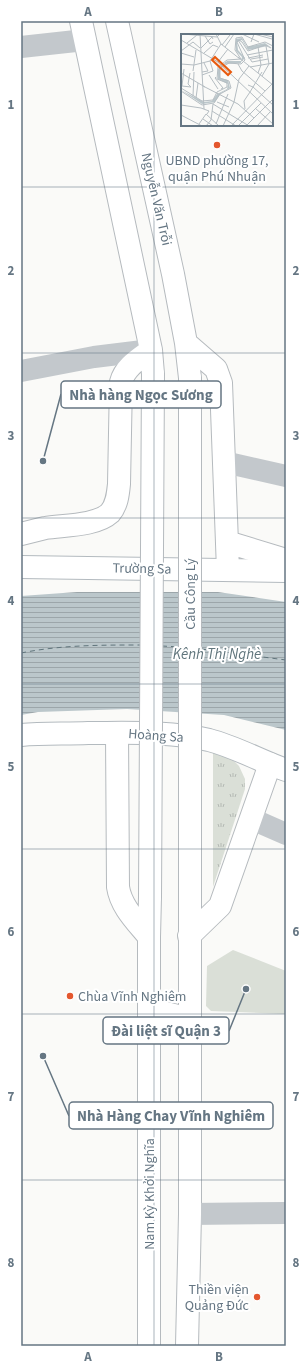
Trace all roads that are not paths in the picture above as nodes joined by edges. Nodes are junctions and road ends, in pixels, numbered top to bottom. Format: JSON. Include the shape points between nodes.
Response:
{"nodes":[{"id":1,"x":117,"y":21,"type":"edge"},
{"id":2,"x":83,"y":30,"type":"edge"},
{"id":3,"x":21,"y":46,"type":"edge"},
{"id":4,"x":186,"y":343,"type":"junction"},
{"id":5,"x":152,"y":350,"type":"junction"},
{"id":6,"x":21,"y":371,"type":"edge"},
{"id":7,"x":190,"y":378,"type":"joint"},
{"id":8,"x":224,"y":462,"type":"junction"},
{"id":9,"x":286,"y":476,"type":"edge"},
{"id":10,"x":21,"y":534,"type":"edge"},
{"id":11,"x":227,"y":542,"type":"junction"},
{"id":12,"x":286,"y":560,"type":"edge"},
{"id":13,"x":21,"y":567,"type":"edge"},
{"id":14,"x":228,"y":570,"type":"junction"},
{"id":15,"x":286,"y":571,"type":"edge"},
{"id":16,"x":117,"y":733,"type":"junction"},
{"id":17,"x":21,"y":735,"type":"edge"},
{"id":18,"x":278,"y":767,"type":"edge"},
{"id":19,"x":252,"y":819,"type":"junction"},
{"id":20,"x":286,"y":834,"type":"edge"},
{"id":21,"x":189,"y":936,"type":"junction"},
{"id":22,"x":149,"y":937,"type":"junction"},
{"id":23,"x":150,"y":1009,"type":"junction"},
{"id":24,"x":189,"y":1019,"type":"junction"},
{"id":25,"x":286,"y":1213,"type":"edge"},
{"id":26,"x":190,"y":1214,"type":"junction"},
{"id":27,"x":149,"y":1346,"type":"edge"},
{"id":28,"x":188,"y":1346,"type":"edge"}],
"edges":[{"from":1,"to":4,"type":"main road","name":"Nguyễn Văn Trỗi"},
{"from":2,"to":3,"type":"street"},
{"from":2,"to":5,"type":"main road"},
{"from":4,"to":7,"type":"main road","name":"Nguyễn Văn Trỗi"},
{"from":4,"to":8,"type":"main road","via":[[213,365],[220,376]]},
{"from":5,"to":6,"type":"street","via":[[94,357]]},
{"from":5,"to":10,"type":"main road","via":[[127,369],[121,382],[119,484],[118,497],[113,509],[97,520]]},
{"from":5,"to":22,"type":"main road","name":"Nam Kỳ Khởi Nghĩa","bridge":true},
{"from":7,"to":21,"type":"main road","name":"Cầu Công Lý","bridge":true},
{"from":8,"to":9,"type":"street"},
{"from":8,"to":11,"type":"main road"},
{"from":11,"to":12,"type":"main road"},
{"from":11,"to":14,"type":"main road"},
{"from":13,"to":14,"type":"main road","name":"Trường Sa"},
{"from":14,"to":15,"type":"main road","name":"Trường Sa"},
{"from":16,"to":17,"type":"main road","name":"Hoàng Sa"},
{"from":16,"to":18,"type":"main road","name":"Hoàng Sa","via":[[156,733],[209,740],[230,746]]},
{"from":16,"to":22,"type":"main road","via":[[119,896]]},
{"from":18,"to":19,"type":"main road"},
{"from":19,"to":20,"type":"street"},
{"from":19,"to":21,"type":"main road","via":[[220,906]]},
{"from":21,"to":24,"type":"main road"},
{"from":22,"to":23,"type":"main road","name":"Nam Kỳ Khởi Nghĩa"},
{"from":23,"to":24,"type":"main road"},
{"from":23,"to":27,"type":"main road","name":"Nam Kỳ Khởi Nghĩa"},
{"from":24,"to":26,"type":"main road"},
{"from":25,"to":26,"type":"street"},
{"from":26,"to":28,"type":"main road"}]}
